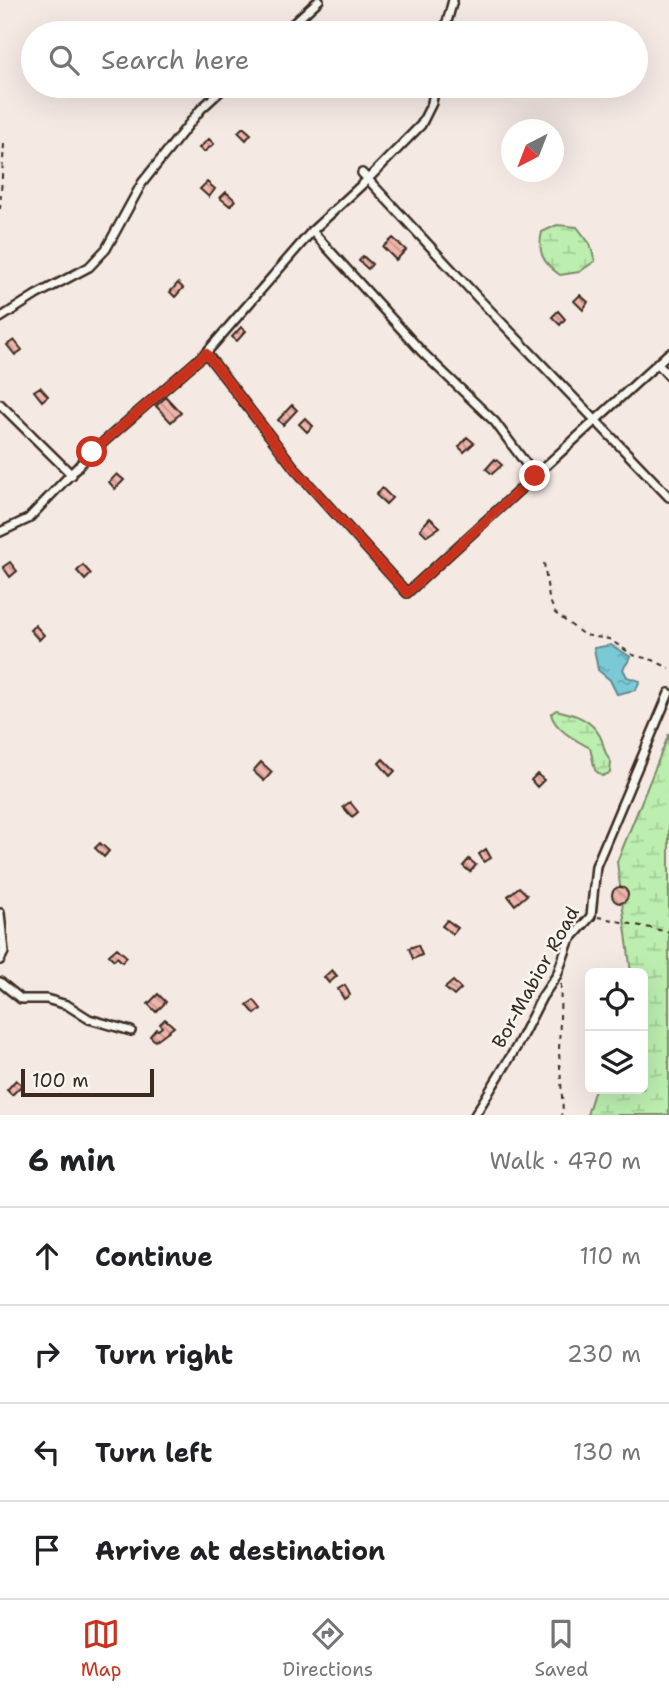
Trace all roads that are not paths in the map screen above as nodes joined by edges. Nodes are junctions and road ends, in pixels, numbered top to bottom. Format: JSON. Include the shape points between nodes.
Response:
{"nodes":[{"id":1,"x":319,"y":0,"type":"edge"},
{"id":2,"x":453,"y":0,"type":"edge"},
{"id":3,"x":296,"y":21,"type":"edge"},
{"id":4,"x":447,"y":21,"type":"edge"},
{"id":5,"x":212,"y":98,"type":"edge"},
{"id":6,"x":433,"y":98,"type":"edge"},
{"id":7,"x":365,"y":177,"type":"junction"},
{"id":8,"x":312,"y":231,"type":"junction"},
{"id":9,"x":0,"y":317,"type":"edge"},
{"id":10,"x":206,"y":353,"type":"junction"},
{"id":11,"x":669,"y":353,"type":"edge"},
{"id":12,"x":657,"y":363,"type":"junction"},
{"id":13,"x":669,"y":376,"type":"edge"},
{"id":14,"x":0,"y":404,"type":"edge"},
{"id":15,"x":595,"y":421,"type":"junction"},
{"id":16,"x":72,"y":475,"type":"junction"},
{"id":17,"x":535,"y":476,"type":"junction"},
{"id":18,"x":669,"y":497,"type":"edge"},
{"id":19,"x":0,"y":532,"type":"edge"},
{"id":20,"x":669,"y":693,"type":"edge"},
{"id":21,"x":0,"y":913,"type":"edge"},
{"id":22,"x":0,"y":960,"type":"edge"},
{"id":23,"x":0,"y":982,"type":"edge"},
{"id":24,"x":131,"y":1031,"type":"dead end"},
{"id":25,"x":475,"y":1115,"type":"edge"}],
"edges":[{"from":1,"to":3,"type":"street"},
{"from":2,"to":4,"type":"street"},
{"from":5,"to":9,"type":"street","via":[[142,183],[106,250],[89,267]]},
{"from":6,"to":7,"type":"street","via":[[421,125]]},
{"from":7,"to":8,"type":"street"},
{"from":7,"to":15,"type":"street"},
{"from":8,"to":10,"type":"street"},
{"from":8,"to":17,"type":"street","via":[[422,352],[495,422]]},
{"from":10,"to":16,"type":"street","via":[[129,418]]},
{"from":10,"to":17,"type":"street","via":[[296,470],[407,593]]},
{"from":11,"to":12,"type":"street"},
{"from":12,"to":13,"type":"street"},
{"from":12,"to":15,"type":"street"},
{"from":14,"to":16,"type":"street"},
{"from":15,"to":17,"type":"street"},
{"from":15,"to":18,"type":"street"},
{"from":16,"to":19,"type":"street","via":[[28,519]]},
{"from":20,"to":25,"type":"street","name":"Bor-Mabior Road","via":[[596,866],[591,916],[569,941],[557,975]]},
{"from":21,"to":22,"type":"street","via":[[4,952]]},
{"from":23,"to":24,"type":"street","via":[[27,1001],[46,999],[67,1005],[89,1019]]}]}
